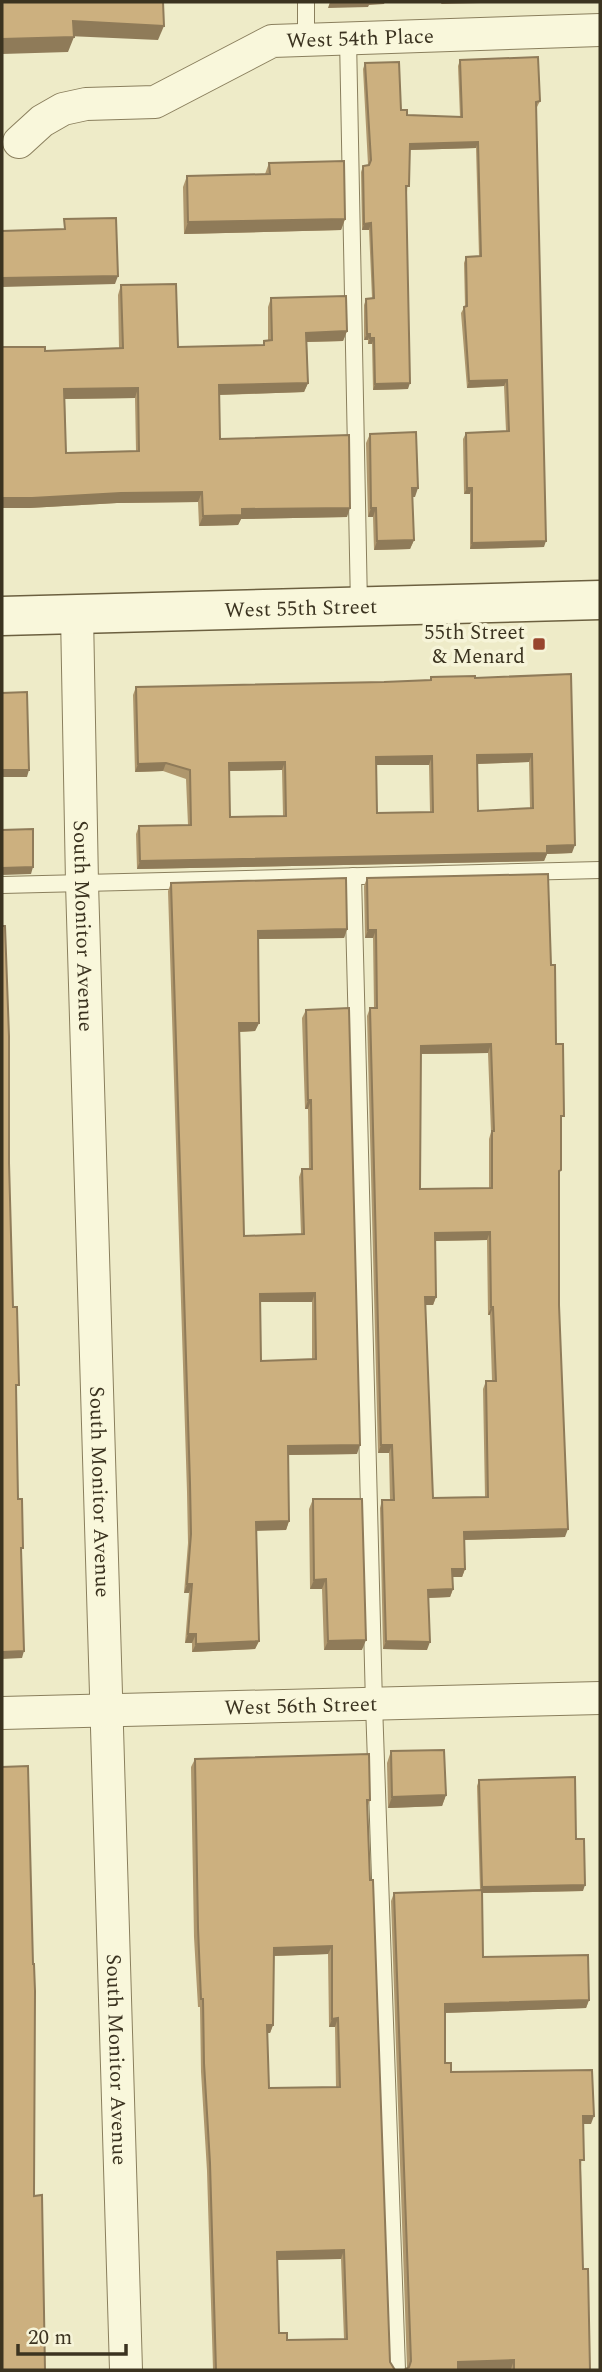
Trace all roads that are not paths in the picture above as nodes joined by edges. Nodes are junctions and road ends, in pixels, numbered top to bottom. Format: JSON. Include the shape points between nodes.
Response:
{"nodes":[{"id":1,"x":306,"y":2,"type":"edge"},
{"id":2,"x":600,"y":30,"type":"edge"},
{"id":3,"x":348,"y":38,"type":"junction"},
{"id":4,"x":306,"y":40,"type":"junction"},
{"id":5,"x":19,"y":142,"type":"dead end"},
{"id":6,"x":600,"y":600,"type":"edge"},
{"id":7,"x":359,"y":606,"type":"junction"},
{"id":8,"x":77,"y":614,"type":"junction"},
{"id":9,"x":2,"y":616,"type":"edge"},
{"id":10,"x":600,"y":870,"type":"edge"},
{"id":11,"x":353,"y":876,"type":"junction"},
{"id":12,"x":82,"y":883,"type":"junction"},
{"id":13,"x":2,"y":885,"type":"edge"},
{"id":14,"x":600,"y":1698,"type":"edge"},
{"id":15,"x":374,"y":1704,"type":"junction"},
{"id":16,"x":107,"y":1711,"type":"junction"},
{"id":17,"x":2,"y":1713,"type":"edge"},
{"id":18,"x":126,"y":2370,"type":"edge"},
{"id":19,"x":397,"y":2370,"type":"edge"}],
"edges":[{"from":1,"to":4,"type":"lane"},
{"from":2,"to":3,"type":"street","name":"West 54th Place"},
{"from":3,"to":4,"type":"street","name":"West 54th Place"},
{"from":3,"to":7,"type":"lane"},
{"from":4,"to":5,"type":"street","name":"West 54th Place","via":[[272,41],[155,102],[63,109],[41,121]]},
{"from":6,"to":7,"type":"main road","name":"West 55th Street"},
{"from":7,"to":8,"type":"main road","name":"West 55th Street"},
{"from":8,"to":9,"type":"main road","name":"West 55th Street"},
{"from":8,"to":12,"type":"street","name":"South Monitor Avenue"},
{"from":10,"to":11,"type":"lane"},
{"from":11,"to":12,"type":"lane"},
{"from":11,"to":15,"type":"lane"},
{"from":12,"to":13,"type":"lane"},
{"from":12,"to":16,"type":"street","name":"South Monitor Avenue"},
{"from":14,"to":15,"type":"street","name":"West 56th Street"},
{"from":15,"to":16,"type":"street","name":"West 56th Street"},
{"from":15,"to":19,"type":"lane"},
{"from":16,"to":17,"type":"street","name":"West 56th Street"},
{"from":16,"to":18,"type":"street","name":"South Monitor Avenue"}]}
